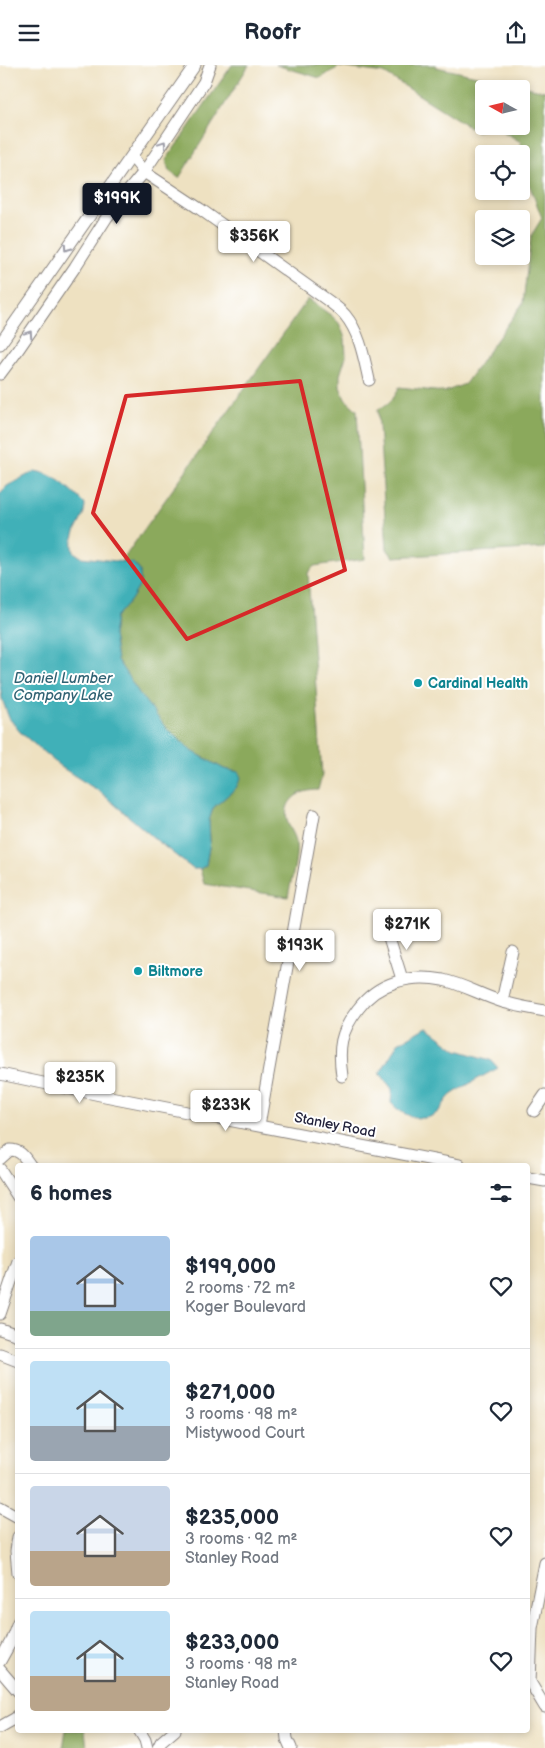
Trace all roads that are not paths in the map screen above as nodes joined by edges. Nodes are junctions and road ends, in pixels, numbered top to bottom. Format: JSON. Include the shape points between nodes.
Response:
{"nodes":[{"id":1,"x":195,"y":65,"type":"edge"},
{"id":2,"x":210,"y":65,"type":"edge"},
{"id":3,"x":132,"y":157,"type":"junction"},
{"id":4,"x":144,"y":172,"type":"junction"},
{"id":5,"x":0,"y":344,"type":"edge"},
{"id":6,"x":0,"y":373,"type":"edge"},
{"id":7,"x":369,"y":380,"type":"dead end"},
{"id":8,"x":314,"y":815,"type":"dead end"},
{"id":9,"x":387,"y":931,"type":"dead end"},
{"id":10,"x":513,"y":952,"type":"dead end"},
{"id":11,"x":402,"y":979,"type":"junction"},
{"id":12,"x":502,"y":1001,"type":"junction"},
{"id":13,"x":545,"y":1011,"type":"edge"},
{"id":14,"x":0,"y":1074,"type":"edge"},
{"id":15,"x":342,"y":1076,"type":"dead end"},
{"id":16,"x":545,"y":1095,"type":"edge"},
{"id":17,"x":534,"y":1111,"type":"dead end"},
{"id":18,"x":259,"y":1125,"type":"junction"},
{"id":19,"x":0,"y":1159,"type":"edge"},
{"id":20,"x":406,"y":1160,"type":"edge"},
{"id":21,"x":29,"y":1163,"type":"edge"},
{"id":22,"x":438,"y":1163,"type":"edge"},
{"id":23,"x":0,"y":1169,"type":"edge"},
{"id":24,"x":530,"y":1178,"type":"edge"},
{"id":25,"x":545,"y":1181,"type":"edge"},
{"id":26,"x":15,"y":1192,"type":"edge"},
{"id":27,"x":15,"y":1266,"type":"edge"},
{"id":28,"x":5,"y":1283,"type":"edge"},
{"id":29,"x":0,"y":1314,"type":"edge"},
{"id":30,"x":0,"y":1329,"type":"edge"},
{"id":31,"x":15,"y":1334,"type":"edge"},
{"id":32,"x":0,"y":1354,"type":"edge"},
{"id":33,"x":15,"y":1360,"type":"edge"},
{"id":34,"x":0,"y":1507,"type":"edge"},
{"id":35,"x":15,"y":1515,"type":"edge"},
{"id":36,"x":545,"y":1563,"type":"edge"},
{"id":37,"x":15,"y":1630,"type":"edge"},
{"id":38,"x":0,"y":1661,"type":"edge"},
{"id":39,"x":530,"y":1664,"type":"edge"},
{"id":40,"x":0,"y":1669,"type":"edge"},
{"id":41,"x":530,"y":1684,"type":"edge"},
{"id":42,"x":15,"y":1687,"type":"edge"},
{"id":43,"x":545,"y":1707,"type":"edge"},
{"id":44,"x":15,"y":1719,"type":"edge"},
{"id":45,"x":0,"y":1727,"type":"edge"},
{"id":46,"x":141,"y":1733,"type":"edge"},
{"id":47,"x":172,"y":1733,"type":"edge"},
{"id":48,"x":286,"y":1733,"type":"edge"},
{"id":49,"x":147,"y":1748,"type":"edge"},
{"id":50,"x":158,"y":1748,"type":"edge"},
{"id":51,"x":291,"y":1748,"type":"edge"}],
"edges":[{"from":1,"to":3,"type":"street"},
{"from":4,"to":2,"type":"street","one_way":true,"via":[[204,82]]},
{"from":3,"to":4,"type":"street"},
{"from":3,"to":5,"type":"street","one_way":true},
{"from":6,"to":4,"type":"street","one_way":true,"via":[[107,217]]},
{"from":4,"to":7,"type":"street","via":[[345,315],[362,349]]},
{"from":8,"to":18,"type":"street"},
{"from":9,"to":11,"type":"street"},
{"from":10,"to":12,"type":"street"},
{"from":11,"to":12,"type":"street","via":[[444,980]]},
{"from":11,"to":15,"type":"street","via":[[364,1000],[350,1019],[342,1034],[339,1055]]},
{"from":12,"to":13,"type":"street"},
{"from":14,"to":18,"type":"street","name":"Stanley Road"},
{"from":16,"to":17,"type":"street"},
{"from":18,"to":20,"type":"street","name":"Stanley Road"},
{"from":19,"to":21,"type":"street","via":[[17,1150]]},
{"from":20,"to":22,"type":"street","name":"Stanley Road"},
{"from":23,"to":26,"type":"street"},
{"from":24,"to":25,"type":"street"},
{"from":27,"to":28,"type":"street"},
{"from":28,"to":29,"type":"street"},
{"from":30,"to":31,"type":"street"},
{"from":32,"to":33,"type":"street"},
{"from":34,"to":35,"type":"street"},
{"from":36,"to":39,"type":"street","via":[[532,1628]]},
{"from":37,"to":38,"type":"street"},
{"from":40,"to":42,"type":"street"},
{"from":41,"to":43,"type":"street"},
{"from":44,"to":45,"type":"street"},
{"from":46,"to":49,"type":"street"},
{"from":47,"to":50,"type":"street"},
{"from":48,"to":51,"type":"street"}]}
